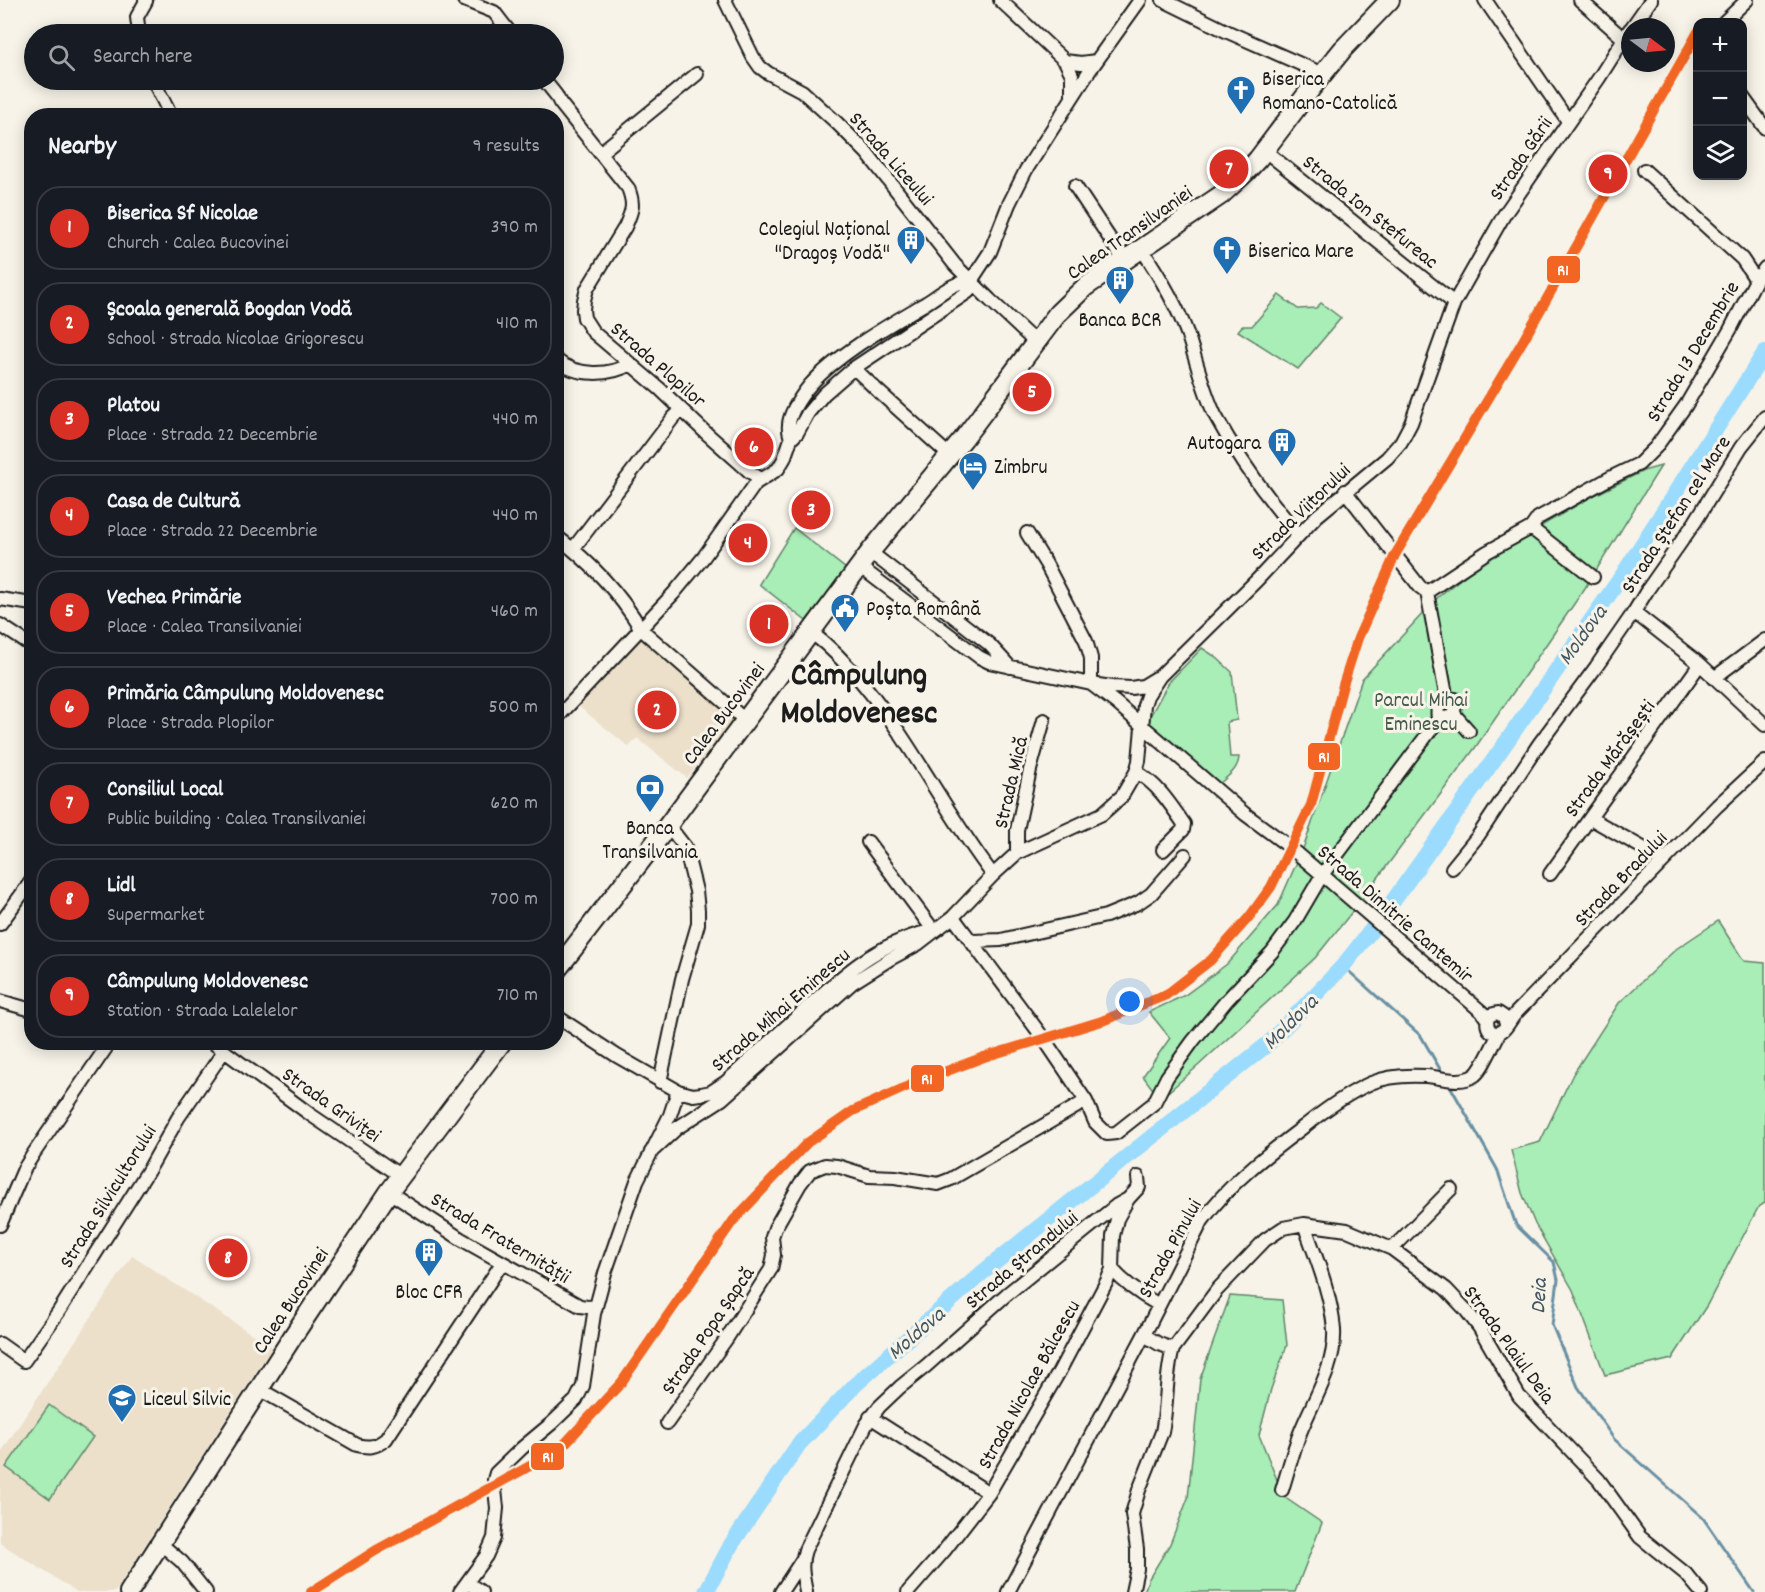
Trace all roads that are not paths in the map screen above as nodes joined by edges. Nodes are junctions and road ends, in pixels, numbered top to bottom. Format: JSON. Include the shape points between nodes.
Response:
{"nodes":[{"id":1,"x":145,"y":0,"type":"edge"},
{"id":2,"x":465,"y":0,"type":"edge"},
{"id":3,"x":725,"y":0,"type":"edge"},
{"id":4,"x":1000,"y":0,"type":"edge"},
{"id":5,"x":1140,"y":0,"type":"edge"},
{"id":6,"x":1162,"y":0,"type":"edge"},
{"id":7,"x":1390,"y":0,"type":"edge"},
{"id":8,"x":1485,"y":0,"type":"edge"},
{"id":9,"x":1580,"y":0,"type":"edge"},
{"id":10,"x":1651,"y":0,"type":"edge"},
{"id":11,"x":1747,"y":0,"type":"edge"},
{"id":12,"x":1638,"y":18,"type":"edge"},
{"id":13,"x":1728,"y":18,"type":"edge"},
{"id":14,"x":138,"y":24,"type":"edge"},
{"id":15,"x":504,"y":24,"type":"edge"},
{"id":16,"x":1621,"y":27,"type":"edge"},
{"id":17,"x":1621,"y":43,"type":"edge"},
{"id":18,"x":1096,"y":61,"type":"junction"},
{"id":19,"x":1065,"y":62,"type":"junction"},
{"id":20,"x":698,"y":74,"type":"dead end"},
{"id":21,"x":1323,"y":74,"type":"junction"},
{"id":22,"x":158,"y":90,"type":"edge"},
{"id":23,"x":552,"y":90,"type":"edge"},
{"id":24,"x":1071,"y":100,"type":"junction"},
{"id":25,"x":1747,"y":102,"type":"edge"},
{"id":26,"x":167,"y":108,"type":"edge"},
{"id":27,"x":564,"y":108,"type":"edge"},
{"id":28,"x":564,"y":108,"type":"edge"},
{"id":29,"x":1568,"y":122,"type":"junction"},
{"id":30,"x":1765,"y":128,"type":"edge"},
{"id":31,"x":1264,"y":150,"type":"junction"},
{"id":32,"x":600,"y":153,"type":"junction"},
{"id":33,"x":1644,"y":171,"type":"dead end"},
{"id":34,"x":1075,"y":186,"type":"dead end"},
{"id":35,"x":1142,"y":249,"type":"junction"},
{"id":36,"x":1124,"y":260,"type":"junction"},
{"id":37,"x":1765,"y":268,"type":"edge"},
{"id":38,"x":1756,"y":280,"type":"junction"},
{"id":39,"x":971,"y":281,"type":"junction"},
{"id":40,"x":1454,"y":303,"type":"junction"},
{"id":41,"x":1035,"y":342,"type":"junction"},
{"id":42,"x":631,"y":364,"type":"junction"},
{"id":43,"x":564,"y":365,"type":"edge"},
{"id":44,"x":854,"y":368,"type":"junction"},
{"id":45,"x":682,"y":410,"type":"junction"},
{"id":46,"x":1765,"y":417,"type":"edge"},
{"id":47,"x":791,"y":439,"type":"junction"},
{"id":48,"x":950,"y":456,"type":"junction"},
{"id":49,"x":761,"y":479,"type":"junction"},
{"id":50,"x":1345,"y":491,"type":"junction"},
{"id":51,"x":1531,"y":528,"type":"junction"},
{"id":52,"x":1027,"y":533,"type":"dead end"},
{"id":53,"x":1299,"y":535,"type":"junction"},
{"id":54,"x":564,"y":542,"type":"edge"},
{"id":55,"x":573,"y":549,"type":"junction"},
{"id":56,"x":865,"y":559,"type":"junction"},
{"id":57,"x":1593,"y":577,"type":"dead end"},
{"id":58,"x":1427,"y":592,"type":"junction"},
{"id":59,"x":0,"y":599,"type":"edge"},
{"id":60,"x":24,"y":603,"type":"edge"},
{"id":61,"x":1634,"y":612,"type":"junction"},
{"id":62,"x":0,"y":625,"type":"edge"},
{"id":63,"x":641,"y":629,"type":"junction"},
{"id":64,"x":812,"y":633,"type":"junction"},
{"id":65,"x":1765,"y":640,"type":"edge"},
{"id":66,"x":24,"y":641,"type":"edge"},
{"id":67,"x":1700,"y":664,"type":"junction"},
{"id":68,"x":1160,"y":676,"type":"junction"},
{"id":69,"x":1714,"y":678,"type":"junction"},
{"id":70,"x":1091,"y":684,"type":"junction"},
{"id":71,"x":1447,"y":700,"type":"junction"},
{"id":72,"x":564,"y":711,"type":"edge"},
{"id":73,"x":1454,"y":714,"type":"junction"},
{"id":74,"x":1438,"y":719,"type":"junction"},
{"id":75,"x":1044,"y":720,"type":"dead end"},
{"id":76,"x":746,"y":721,"type":"junction"},
{"id":77,"x":1765,"y":725,"type":"edge"},
{"id":78,"x":1142,"y":726,"type":"junction"},
{"id":79,"x":1469,"y":731,"type":"dead end"},
{"id":80,"x":1765,"y":762,"type":"edge"},
{"id":81,"x":1136,"y":772,"type":"junction"},
{"id":82,"x":1590,"y":818,"type":"junction"},
{"id":83,"x":668,"y":825,"type":"junction"},
{"id":84,"x":868,"y":842,"type":"dead end"},
{"id":85,"x":1163,"y":850,"type":"dead end"},
{"id":86,"x":1017,"y":853,"type":"junction"},
{"id":87,"x":1185,"y":855,"type":"dead end"},
{"id":88,"x":1664,"y":860,"type":"junction"},
{"id":89,"x":1452,"y":868,"type":"dead end"},
{"id":90,"x":1550,"y":874,"type":"dead end"},
{"id":91,"x":993,"y":875,"type":"junction"},
{"id":92,"x":1322,"y":875,"type":"junction"},
{"id":93,"x":24,"y":891,"type":"edge"},
{"id":94,"x":953,"y":916,"type":"junction"},
{"id":95,"x":0,"y":924,"type":"edge"},
{"id":96,"x":934,"y":931,"type":"junction"},
{"id":97,"x":973,"y":941,"type":"junction"},
{"id":98,"x":564,"y":961,"type":"edge"},
{"id":99,"x":0,"y":1000,"type":"edge"},
{"id":100,"x":24,"y":1008,"type":"edge"},
{"id":101,"x":564,"y":1021,"type":"edge"},
{"id":102,"x":1503,"y":1028,"type":"junction"},
{"id":103,"x":105,"y":1050,"type":"edge"},
{"id":104,"x":496,"y":1050,"type":"edge"},
{"id":105,"x":224,"y":1051,"type":"joint"},
{"id":106,"x":660,"y":1082,"type":"junction"},
{"id":107,"x":678,"y":1091,"type":"junction"},
{"id":108,"x":1086,"y":1101,"type":"junction"},
{"id":109,"x":651,"y":1152,"type":"junction"},
{"id":110,"x":401,"y":1176,"type":"junction"},
{"id":111,"x":1138,"y":1177,"type":"dead end"},
{"id":112,"x":1451,"y":1189,"type":"dead end"},
{"id":113,"x":389,"y":1192,"type":"junction"},
{"id":114,"x":1128,"y":1199,"type":"junction"},
{"id":115,"x":1304,"y":1224,"type":"junction"},
{"id":116,"x":0,"y":1225,"type":"edge"},
{"id":117,"x":1392,"y":1249,"type":"junction"},
{"id":118,"x":502,"y":1263,"type":"junction"},
{"id":119,"x":1112,"y":1269,"type":"junction"},
{"id":120,"x":1159,"y":1305,"type":"junction"},
{"id":121,"x":596,"y":1306,"type":"junction"},
{"id":122,"x":1144,"y":1335,"type":"junction"},
{"id":123,"x":0,"y":1344,"type":"edge"},
{"id":124,"x":1173,"y":1349,"type":"junction"},
{"id":125,"x":259,"y":1389,"type":"junction"},
{"id":126,"x":870,"y":1418,"type":"junction"},
{"id":127,"x":667,"y":1423,"type":"dead end"},
{"id":128,"x":1282,"y":1490,"type":"dead end"},
{"id":129,"x":989,"y":1493,"type":"junction"},
{"id":130,"x":161,"y":1544,"type":"junction"},
{"id":131,"x":802,"y":1559,"type":"junction"},
{"id":132,"x":464,"y":1588,"type":"edge"},
{"id":133,"x":129,"y":1592,"type":"edge"},
{"id":134,"x":206,"y":1592,"type":"edge"},
{"id":135,"x":481,"y":1592,"type":"edge"},
{"id":136,"x":781,"y":1592,"type":"edge"},
{"id":137,"x":806,"y":1592,"type":"edge"},
{"id":138,"x":908,"y":1592,"type":"edge"},
{"id":139,"x":1008,"y":1592,"type":"edge"},
{"id":140,"x":1132,"y":1592,"type":"edge"},
{"id":141,"x":1701,"y":1592,"type":"edge"}],
"edges":[{"from":1,"to":14,"type":"street","via":[[137,16]]},
{"from":2,"to":15,"type":"street","via":[[494,12]]},
{"from":3,"to":39,"type":"street","name":"Strada Liceului","via":[[760,67],[811,97],[867,153]]},
{"from":4,"to":19,"type":"street"},
{"from":5,"to":18,"type":"street"},
{"from":6,"to":21,"type":"street"},
{"from":7,"to":21,"type":"highway","name":"Calea Transilvaniei"},
{"from":8,"to":29,"type":"street"},
{"from":9,"to":16,"type":"street"},
{"from":10,"to":12,"type":"street","name":"Strada Gării"},
{"from":11,"to":13,"type":"street"},
{"from":17,"to":29,"type":"street","name":"Strada Gării"},
{"from":18,"to":19,"type":"street"},
{"from":18,"to":24,"type":"street"},
{"from":19,"to":24,"type":"street","via":[[1072,75]]},
{"from":20,"to":32,"type":"street"},
{"from":21,"to":31,"type":"highway","name":"Calea Transilvaniei"},
{"from":22,"to":26,"type":"street"},
{"from":23,"to":28,"type":"street","name":"Strada Plopilor"},
{"from":24,"to":39,"type":"street","via":[[1026,170],[990,252]]},
{"from":25,"to":30,"type":"street"},
{"from":27,"to":32,"type":"street","name":"Strada Plopilor"},
{"from":29,"to":40,"type":"street","name":"Strada Gării","via":[[1504,215]]},
{"from":31,"to":35,"type":"highway","name":"Calea Transilvaniei","via":[[1221,195]]},
{"from":31,"to":40,"type":"street","name":"Strada Ion Stefureac"},
{"from":32,"to":42,"type":"street","name":"Strada Plopilor","via":[[628,188],[633,207],[587,289],[584,318],[593,332]]},
{"from":33,"to":38,"type":"street","via":[[1735,253]]},
{"from":34,"to":36,"type":"street"},
{"from":35,"to":36,"type":"highway","name":"Calea Transilvaniei"},
{"from":35,"to":53,"type":"street","via":[[1175,305],[1215,413],[1270,501]]},
{"from":36,"to":41,"type":"highway","name":"Calea Transilvaniei","via":[[1075,296]]},
{"from":37,"to":38,"type":"street","name":"Strada 13 Decembrie"},
{"from":38,"to":51,"type":"street","name":"Strada 13 Decembrie","via":[[1686,405],[1656,447],[1639,464],[1538,518]]},
{"from":39,"to":41,"type":"street","name":"Strada Liceului"},
{"from":39,"to":44,"type":"street","via":[[964,296]]},
{"from":39,"to":47,"type":"street","via":[[959,283],[934,298],[835,363],[801,397],[789,424]]},
{"from":40,"to":50,"type":"street","name":"Strada Viitorului","via":[[1401,442]]},
{"from":41,"to":48,"type":"highway","name":"Calea Transilvaniei"},
{"from":42,"to":43,"type":"street","via":[[592,373]]},
{"from":42,"to":45,"type":"street","name":"Strada Plopilor"},
{"from":44,"to":47,"type":"street","via":[[816,403]]},
{"from":44,"to":48,"type":"street"},
{"from":45,"to":49,"type":"street","name":"Strada Plopilor"},
{"from":45,"to":55,"type":"street"},
{"from":46,"to":61,"type":"street","name":"Strada Ștefan cel Mare","via":[[1741,447]]},
{"from":47,"to":49,"type":"street","via":[[778,469]]},
{"from":48,"to":56,"type":"highway","name":"Calea Bucovinei"},
{"from":49,"to":63,"type":"street","via":[[703,558]]},
{"from":50,"to":53,"type":"street","name":"Strada Viitorului"},
{"from":50,"to":58,"type":"street"},
{"from":51,"to":57,"type":"street"},
{"from":51,"to":58,"type":"street","name":"Strada 13 Decembrie"},
{"from":52,"to":70,"type":"street","via":[[1086,641],[1091,658]]},
{"from":53,"to":68,"type":"street","name":"Strada Viitorului"},
{"from":54,"to":55,"type":"street"},
{"from":55,"to":63,"type":"street","via":[[600,576]]},
{"from":56,"to":64,"type":"highway","name":"Calea Bucovinei"},
{"from":56,"to":70,"type":"street","name":"Strada Dimitrie Cantemir","via":[[979,657],[998,665]]},
{"from":58,"to":71,"type":"street"},
{"from":59,"to":60,"type":"street"},
{"from":61,"to":67,"type":"street"},
{"from":61,"to":89,"type":"street","name":"Strada Ștefan cel Mare"},
{"from":62,"to":66,"type":"street"},
{"from":63,"to":72,"type":"street"},
{"from":63,"to":76,"type":"street"},
{"from":64,"to":76,"type":"highway","name":"Calea Bucovinei"},
{"from":64,"to":91,"type":"street","via":[[834,650],[888,715]]},
{"from":65,"to":69,"type":"street"},
{"from":67,"to":69,"type":"street"},
{"from":67,"to":82,"type":"street","name":"Strada Mărășești"},
{"from":68,"to":70,"type":"street","name":"Strada Dimitrie Cantemir","via":[[1131,688]]},
{"from":68,"to":78,"type":"street","name":"Strada Viitorului","via":[[1147,696]]},
{"from":69,"to":77,"type":"street"},
{"from":70,"to":78,"type":"street","name":"Strada Dimitrie Cantemir"},
{"from":71,"to":73,"type":"street","via":[[1455,699]]},
{"from":71,"to":74,"type":"street","via":[[1439,706]]},
{"from":73,"to":74,"type":"street"},
{"from":73,"to":79,"type":"street"},
{"from":74,"to":92,"type":"street"},
{"from":75,"to":86,"type":"street","name":"Strada Mică","via":[[1017,830]]},
{"from":76,"to":83,"type":"highway","name":"Calea Bucovinei"},
{"from":78,"to":81,"type":"street","name":"Strada Mihai Eminescu"},
{"from":78,"to":92,"type":"street","name":"Strada Dimitrie Cantemir"},
{"from":80,"to":88,"type":"street","name":"Strada Bradului"},
{"from":81,"to":85,"type":"street","via":[[1160,792],[1184,824],[1184,830]]},
{"from":81,"to":86,"type":"street","name":"Strada Mihai Eminescu","via":[[1122,796],[1102,814]]},
{"from":82,"to":88,"type":"street"},
{"from":82,"to":90,"type":"street","name":"Strada Mărășești"},
{"from":83,"to":98,"type":"highway","name":"Calea Bucovinei"},
{"from":83,"to":106,"type":"street","via":[[685,847],[698,910]]},
{"from":84,"to":96,"type":"street"},
{"from":86,"to":91,"type":"street","name":"Strada Mihai Eminescu"},
{"from":87,"to":97,"type":"street","via":[[1151,894],[1106,916],[1001,940]]},
{"from":88,"to":102,"type":"street","name":"Strada Bradului"},
{"from":91,"to":94,"type":"street","name":"Strada Mihai Eminescu"},
{"from":92,"to":102,"type":"street","name":"Strada Dimitrie Cantemir","via":[[1486,1015],[1500,1013],[1504,1017]]},
{"from":92,"to":108,"type":"street","via":[[1295,921],[1193,1041],[1154,1103],[1116,1133],[1107,1134],[1095,1122]]},
{"from":93,"to":95,"type":"street"},
{"from":94,"to":96,"type":"street","name":"Strada Mihai Eminescu"},
{"from":94,"to":97,"type":"street"},
{"from":96,"to":107,"type":"street","name":"Strada Mihai Eminescu","via":[[883,949],[843,974],[719,1088],[693,1095]]},
{"from":96,"to":109,"type":"street","name":"Strada Mihai Eminescu","via":[[852,983],[727,1095],[677,1128]]},
{"from":97,"to":108,"type":"street"},
{"from":99,"to":100,"type":"street"},
{"from":101,"to":106,"type":"street"},
{"from":102,"to":120,"type":"street","name":"Strada Pinului","via":[[1476,1074],[1464,1080],[1399,1077],[1374,1082],[1330,1107],[1282,1142],[1202,1221]]},
{"from":103,"to":116,"type":"street","via":[[24,1169]]},
{"from":104,"to":110,"type":"highway","name":"Calea Bucovinei"},
{"from":105,"to":110,"type":"street","name":"Strada Griviței"},
{"from":105,"to":123,"type":"street","name":"Strada Silvicultorului","via":[[24,1361]]},
{"from":106,"to":107,"type":"street"},
{"from":107,"to":109,"type":"street","name":"Strada Mihai Eminescu"},
{"from":108,"to":127,"type":"street","name":"Strada Popa Șapcă","via":[[938,1184],[868,1176],[837,1166],[825,1165],[810,1171],[775,1228],[771,1269]]},
{"from":109,"to":121,"type":"street","name":"Strada Mihai Eminescu","via":[[637,1181]]},
{"from":110,"to":113,"type":"highway","name":"Calea Bucovinei"},
{"from":111,"to":114,"type":"street","name":"Strada Nicolae Bălcescu","via":[[1139,1187]]},
{"from":112,"to":117,"type":"street"},
{"from":113,"to":118,"type":"street","name":"Strada Fraternității"},
{"from":113,"to":125,"type":"highway","name":"Calea Bucovinei"},
{"from":114,"to":119,"type":"street","name":"Strada Nicolae Bălcescu","via":[[1113,1236]]},
{"from":114,"to":126,"type":"street","name":"Strada Ștrandului","via":[[1007,1294]]},
{"from":115,"to":117,"type":"street","name":"Strada Plaiul Deia","via":[[1347,1230]]},
{"from":115,"to":124,"type":"street","name":"Strada Plaiul Deia","via":[[1283,1228],[1265,1240],[1217,1290]]},
{"from":115,"to":128,"type":"street","via":[[1329,1300],[1333,1343],[1330,1363],[1297,1440]]},
{"from":117,"to":141,"type":"street","name":"Strada Plaiul Deia","via":[[1446,1289],[1465,1309],[1519,1396],[1599,1480],[1640,1537],[1686,1574]]},
{"from":118,"to":121,"type":"street","name":"Strada Fraternității","via":[[579,1306]]},
{"from":118,"to":125,"type":"street","via":[[378,1445],[357,1445]]},
{"from":119,"to":120,"type":"street","via":[[1141,1295]]},
{"from":119,"to":129,"type":"street","name":"Strada Nicolae Bălcescu"},
{"from":120,"to":122,"type":"street","name":"Strada Pinului"},
{"from":121,"to":132,"type":"street","name":"Strada Mihai Eminescu","via":[[583,1386],[576,1400],[496,1473],[494,1538]]},
{"from":122,"to":124,"type":"street"},
{"from":122,"to":139,"type":"street","name":"Strada Pinului"},
{"from":124,"to":140,"type":"street","via":[[1162,1432],[1132,1514],[1137,1549]]},
{"from":125,"to":130,"type":"highway","name":"Calea Bucovinei"},
{"from":126,"to":129,"type":"street"},
{"from":126,"to":131,"type":"street","name":"Strada Ștrandului"},
{"from":129,"to":138,"type":"street","name":"Strada Nicolae Bălcescu"},
{"from":130,"to":133,"type":"highway","name":"Calea Bucovinei"},
{"from":130,"to":134,"type":"street","via":[[182,1562]]},
{"from":131,"to":136,"type":"street"},
{"from":131,"to":137,"type":"street","name":"Strada Ștrandului"},
{"from":132,"to":135,"type":"street"}]}
